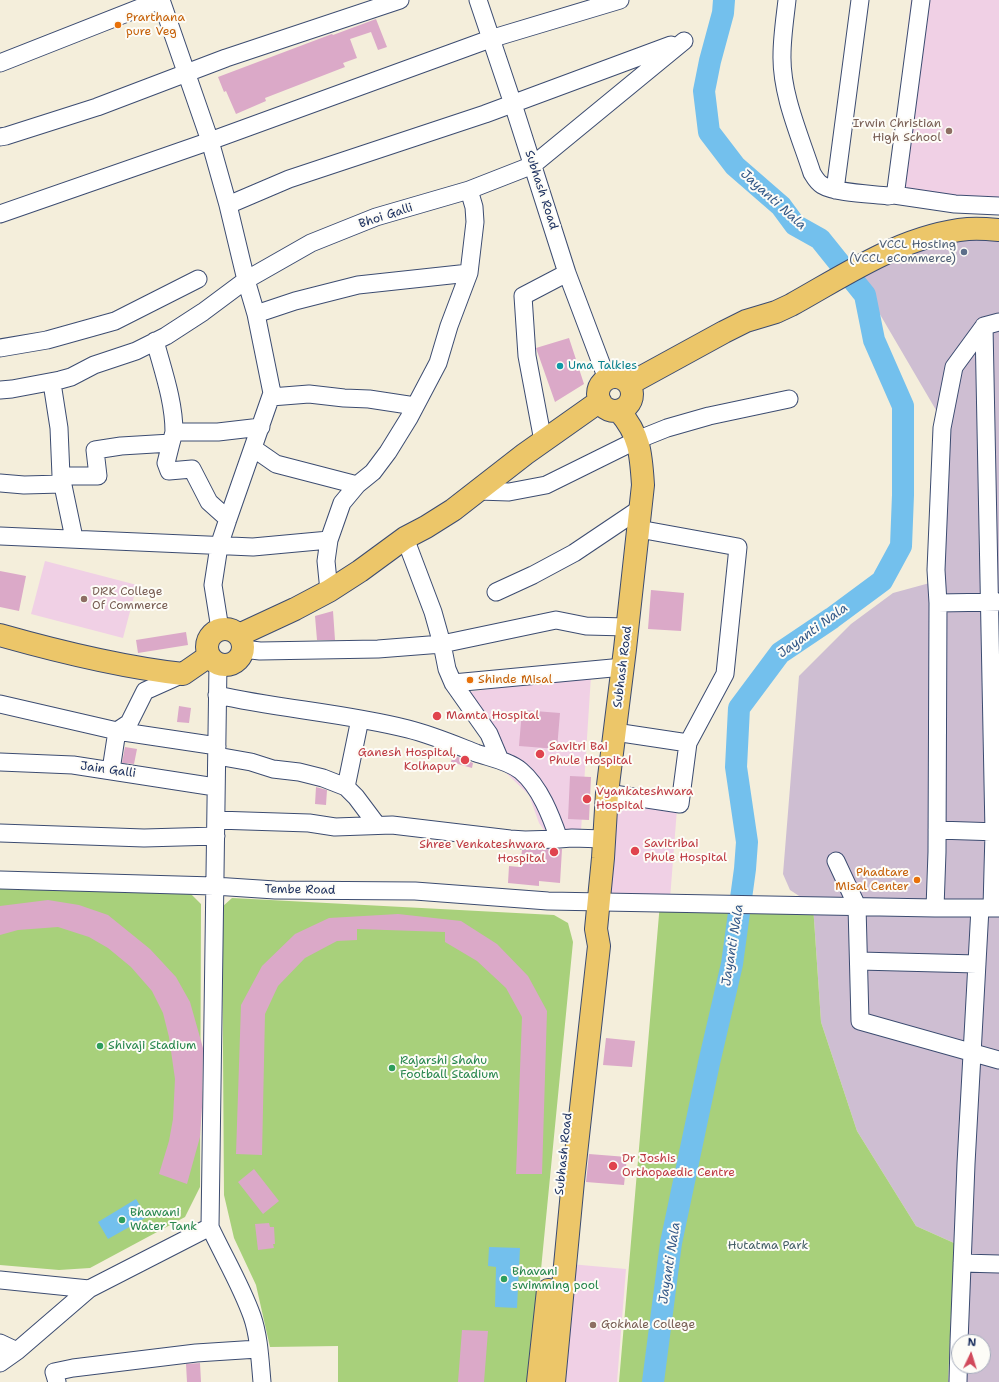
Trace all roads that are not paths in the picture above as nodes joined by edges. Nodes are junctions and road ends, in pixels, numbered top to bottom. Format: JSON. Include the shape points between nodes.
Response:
{"nodes":[{"id":1,"x":161,"y":0,"type":"edge"},
{"id":2,"x":400,"y":0,"type":"edge"},
{"id":3,"x":478,"y":0,"type":"edge"},
{"id":4,"x":620,"y":0,"type":"edge"},
{"id":5,"x":787,"y":0,"type":"edge"},
{"id":6,"x":860,"y":0,"type":"edge"},
{"id":7,"x":921,"y":0,"type":"edge"},
{"id":8,"x":490,"y":39,"type":"junction"},
{"id":9,"x":0,"y":63,"type":"edge"},
{"id":10,"x":186,"y":73,"type":"junction"},
{"id":11,"x":513,"y":104,"type":"junction"},
{"id":12,"x":0,"y":137,"type":"edge"},
{"id":13,"x":210,"y":141,"type":"junction"},
{"id":14,"x":532,"y":165,"type":"junction"},
{"id":15,"x":469,"y":190,"type":"junction"},
{"id":16,"x":836,"y":190,"type":"junction"},
{"id":17,"x":894,"y":195,"type":"junction"},
{"id":18,"x":228,"y":205,"type":"junction"},
{"id":19,"x":999,"y":206,"type":"edge"},
{"id":20,"x":0,"y":214,"type":"edge"},
{"id":21,"x":999,"y":230,"type":"edge"},
{"id":22,"x":567,"y":273,"type":"junction"},
{"id":23,"x":470,"y":274,"type":"junction"},
{"id":24,"x":198,"y":279,"type":"dead end"},
{"id":25,"x":246,"y":280,"type":"junction"},
{"id":26,"x":256,"y":314,"type":"junction"},
{"id":27,"x":992,"y":324,"type":"edge"},
{"id":28,"x":155,"y":341,"type":"junction"},
{"id":29,"x":0,"y":348,"type":"edge"},
{"id":30,"x":607,"y":379,"type":"junction"},
{"id":31,"x":52,"y":383,"type":"junction"},
{"id":32,"x":629,"y":384,"type":"junction"},
{"id":33,"x":0,"y":390,"type":"edge"},
{"id":34,"x":271,"y":397,"type":"junction"},
{"id":35,"x":789,"y":399,"type":"dead end"},
{"id":36,"x":600,"y":401,"type":"junction"},
{"id":37,"x":415,"y":406,"type":"junction"},
{"id":38,"x":619,"y":411,"type":"junction"},
{"id":39,"x":261,"y":427,"type":"junction"},
{"id":40,"x":173,"y":438,"type":"junction"},
{"id":41,"x":637,"y":440,"type":"junction"},
{"id":42,"x":543,"y":441,"type":"junction"},
{"id":43,"x":254,"y":448,"type":"junction"},
{"id":44,"x":62,"y":480,"type":"junction"},
{"id":45,"x":0,"y":483,"type":"edge"},
{"id":46,"x":357,"y":485,"type":"junction"},
{"id":47,"x":478,"y":491,"type":"junction"},
{"id":48,"x":641,"y":508,"type":"junction"},
{"id":49,"x":228,"y":519,"type":"junction"},
{"id":50,"x":639,"y":529,"type":"junction"},
{"id":51,"x":0,"y":536,"type":"edge"},
{"id":52,"x":74,"y":538,"type":"junction"},
{"id":53,"x":405,"y":538,"type":"junction"},
{"id":54,"x":329,"y":540,"type":"junction"},
{"id":55,"x":219,"y":546,"type":"junction"},
{"id":56,"x":328,"y":591,"type":"junction"},
{"id":57,"x":496,"y":592,"type":"dead end"},
{"id":58,"x":994,"y":602,"type":"edge"},
{"id":59,"x":938,"y":603,"type":"junction"},
{"id":60,"x":627,"y":627,"type":"junction"},
{"id":61,"x":0,"y":635,"type":"edge"},
{"id":62,"x":234,"y":638,"type":"junction"},
{"id":63,"x":442,"y":644,"type":"junction"},
{"id":64,"x":213,"y":660,"type":"junction"},
{"id":65,"x":622,"y":668,"type":"junction"},
{"id":66,"x":183,"y":674,"type":"junction"},
{"id":67,"x":453,"y":683,"type":"junction"},
{"id":68,"x":217,"y":695,"type":"junction"},
{"id":69,"x":0,"y":704,"type":"edge"},
{"id":70,"x":360,"y":719,"type":"junction"},
{"id":71,"x":117,"y":731,"type":"junction"},
{"id":72,"x":615,"y":732,"type":"junction"},
{"id":73,"x":688,"y":742,"type":"junction"},
{"id":74,"x":217,"y":751,"type":"junction"},
{"id":75,"x":500,"y":760,"type":"junction"},
{"id":76,"x":0,"y":762,"type":"edge"},
{"id":77,"x":111,"y":770,"type":"junction"},
{"id":78,"x":215,"y":787,"type":"junction"},
{"id":79,"x":346,"y":787,"type":"junction"},
{"id":80,"x":607,"y":793,"type":"junction"},
{"id":81,"x":377,"y":825,"type":"junction"},
{"id":82,"x":216,"y":828,"type":"junction"},
{"id":83,"x":937,"y":830,"type":"junction"},
{"id":84,"x":996,"y":832,"type":"edge"},
{"id":85,"x":0,"y":833,"type":"edge"},
{"id":86,"x":559,"y":839,"type":"junction"},
{"id":87,"x":604,"y":839,"type":"junction"},
{"id":88,"x":836,"y":861,"type":"dead end"},
{"id":89,"x":0,"y":880,"type":"edge"},
{"id":90,"x":214,"y":886,"type":"junction"},
{"id":91,"x":599,"y":901,"type":"junction"},
{"id":92,"x":857,"y":906,"type":"junction"},
{"id":93,"x":935,"y":908,"type":"junction"},
{"id":94,"x":990,"y":908,"type":"edge"},
{"id":95,"x":596,"y":929,"type":"junction"},
{"id":96,"x":859,"y":961,"type":"junction"},
{"id":97,"x":976,"y":964,"type":"junction"},
{"id":98,"x":972,"y":1052,"type":"junction"},
{"id":99,"x":999,"y":1060,"type":"edge"},
{"id":100,"x":210,"y":1227,"type":"junction"},
{"id":101,"x":962,"y":1263,"type":"junction"},
{"id":102,"x":999,"y":1264,"type":"edge"},
{"id":103,"x":0,"y":1280,"type":"edge"},
{"id":104,"x":89,"y":1289,"type":"junction"},
{"id":105,"x":959,"y":1334,"type":"edge"},
{"id":106,"x":0,"y":1343,"type":"edge"},
{"id":107,"x":258,"y":1349,"type":"junction"},
{"id":108,"x":18,"y":1351,"type":"junction"},
{"id":109,"x":0,"y":1363,"type":"edge"},
{"id":110,"x":57,"y":1382,"type":"edge"},
{"id":111,"x":262,"y":1382,"type":"edge"},
{"id":112,"x":538,"y":1382,"type":"edge"},
{"id":113,"x":554,"y":1382,"type":"edge"}],
"edges":[{"from":1,"to":9,"type":"street"},
{"from":1,"to":10,"type":"street"},
{"from":2,"to":10,"type":"street"},
{"from":3,"to":8,"type":"street","name":"Subhash Road"},
{"from":4,"to":8,"type":"street"},
{"from":5,"to":16,"type":"street","via":[[782,56],[787,95],[812,173],[817,182]]},
{"from":6,"to":16,"type":"street"},
{"from":7,"to":17,"type":"street"},
{"from":8,"to":11,"type":"street","name":"Subhash Road"},
{"from":8,"to":13,"type":"street"},
{"from":10,"to":12,"type":"street","via":[[97,107]]},
{"from":10,"to":13,"type":"street"},
{"from":11,"to":14,"type":"street","name":"Subhash Road"},
{"from":11,"to":14,"type":"street","name":"Bhoi Galli","via":[[684,41]]},
{"from":11,"to":18,"type":"street","via":[[289,179]]},
{"from":13,"to":18,"type":"street"},
{"from":13,"to":20,"type":"street"},
{"from":14,"to":15,"type":"street","name":"Bhoi Galli"},
{"from":14,"to":22,"type":"street","name":"Subhash Road"},
{"from":15,"to":23,"type":"street","via":[[475,222]]},
{"from":15,"to":25,"type":"street","name":"Bhoi Galli","via":[[376,217],[311,243]]},
{"from":16,"to":17,"type":"street"},
{"from":17,"to":19,"type":"street","via":[[955,204]]},
{"from":18,"to":25,"type":"street"},
{"from":21,"to":32,"type":"main road","via":[[968,229],[942,234],[888,251],[776,312],[746,321]]},
{"from":22,"to":30,"type":"street","name":"Subhash Road"},
{"from":22,"to":42,"type":"street","via":[[523,296],[527,356]]},
{"from":23,"to":26,"type":"street","via":[[358,286]]},
{"from":23,"to":37,"type":"street","via":[[449,326],[438,363]]},
{"from":24,"to":29,"type":"street","via":[[115,321],[47,340]]},
{"from":25,"to":26,"type":"street"},
{"from":25,"to":28,"type":"street","name":"Bhoi Galli","via":[[204,312]]},
{"from":26,"to":34,"type":"street"},
{"from":27,"to":58,"type":"street"},
{"from":27,"to":59,"type":"street","via":[[954,367],[942,428],[936,570]]},
{"from":28,"to":31,"type":"street","name":"Bhoi Galli","via":[[136,351]]},
{"from":28,"to":40,"type":"street","via":[[171,401],[174,419]]},
{"from":30,"to":32,"type":"main road","via":[[615,376]]},
{"from":30,"to":36,"type":"main road","via":[[598,390]]},
{"from":31,"to":33,"type":"street","name":"Bhoi Galli"},
{"from":31,"to":44,"type":"street","via":[[59,428]]},
{"from":32,"to":38,"type":"main road","via":[[633,395]]},
{"from":34,"to":37,"type":"street","via":[[309,394]]},
{"from":34,"to":39,"type":"street"},
{"from":35,"to":41,"type":"street","via":[[709,416]]},
{"from":36,"to":38,"type":"main road","via":[[608,409]]},
{"from":36,"to":42,"type":"main road"},
{"from":37,"to":46,"type":"street","via":[[388,452],[373,472]]},
{"from":38,"to":41,"type":"main road","name":"Subhash Road","via":[[629,422]]},
{"from":39,"to":40,"type":"street"},
{"from":39,"to":43,"type":"street"},
{"from":40,"to":44,"type":"street","via":[[95,450],[98,476]]},
{"from":40,"to":49,"type":"street","via":[[166,463],[169,471],[192,469],[209,502]]},
{"from":41,"to":47,"type":"street","via":[[546,485],[509,492]]},
{"from":41,"to":48,"type":"main road","name":"Subhash Road","via":[[643,485]]},
{"from":42,"to":47,"type":"main road"},
{"from":43,"to":46,"type":"street","via":[[276,464]]},
{"from":43,"to":49,"type":"street"},
{"from":44,"to":45,"type":"street","via":[[24,485]]},
{"from":44,"to":52,"type":"street"},
{"from":46,"to":54,"type":"street","via":[[342,504]]},
{"from":47,"to":53,"type":"main road","via":[[426,528]]},
{"from":48,"to":50,"type":"main road","name":"Subhash Road"},
{"from":48,"to":57,"type":"street","via":[[574,553]]},
{"from":49,"to":55,"type":"street"},
{"from":50,"to":60,"type":"main road","name":"Subhash Road"},
{"from":50,"to":73,"type":"street","via":[[738,547],[725,674]]},
{"from":51,"to":52,"type":"street"},
{"from":52,"to":55,"type":"street"},
{"from":53,"to":56,"type":"main road"},
{"from":53,"to":63,"type":"street"},
{"from":54,"to":55,"type":"street","via":[[253,547]]},
{"from":54,"to":56,"type":"street","via":[[326,561]]},
{"from":55,"to":62,"type":"street","via":[[213,586]]},
{"from":56,"to":62,"type":"main road"},
{"from":58,"to":59,"type":"street"},
{"from":58,"to":84,"type":"street"},
{"from":59,"to":83,"type":"street"},
{"from":60,"to":63,"type":"street","via":[[586,626],[556,620]]},
{"from":60,"to":65,"type":"main road","name":"Subhash Road"},
{"from":61,"to":66,"type":"main road","via":[[103,661]]},
{"from":62,"to":63,"type":"street","via":[[260,651],[370,649]]},
{"from":62,"to":64,"type":"main road","via":[[240,658],[227,665]]},
{"from":62,"to":64,"type":"main road","via":[[211,635],[207,651]]},
{"from":63,"to":67,"type":"street"},
{"from":64,"to":66,"type":"main road"},
{"from":64,"to":68,"type":"street"},
{"from":65,"to":67,"type":"street"},
{"from":65,"to":72,"type":"main road","name":"Subhash Road"},
{"from":66,"to":71,"type":"street","via":[[145,691],[129,723]]},
{"from":67,"to":75,"type":"street","via":[[488,734]]},
{"from":68,"to":70,"type":"street"},
{"from":68,"to":74,"type":"street"},
{"from":69,"to":71,"type":"street"},
{"from":70,"to":75,"type":"street","via":[[406,728]]},
{"from":70,"to":79,"type":"street"},
{"from":71,"to":74,"type":"street"},
{"from":71,"to":77,"type":"street"},
{"from":72,"to":73,"type":"street"},
{"from":72,"to":80,"type":"main road","name":"Subhash Road"},
{"from":73,"to":80,"type":"street","via":[[680,804]]},
{"from":74,"to":78,"type":"street"},
{"from":74,"to":79,"type":"street","via":[[273,769],[323,778]]},
{"from":75,"to":86,"type":"street","via":[[520,771],[533,784]]},
{"from":76,"to":77,"type":"street","name":"Jain Galli"},
{"from":77,"to":78,"type":"street","name":"Jain Galli"},
{"from":78,"to":82,"type":"street"},
{"from":79,"to":81,"type":"street"},
{"from":80,"to":87,"type":"main road","name":"Subhash Road"},
{"from":81,"to":82,"type":"street","via":[[309,824]]},
{"from":81,"to":86,"type":"street","via":[[510,839]]},
{"from":82,"to":85,"type":"street","via":[[144,838]]},
{"from":82,"to":90,"type":"street"},
{"from":83,"to":84,"type":"street"},
{"from":83,"to":93,"type":"street"},
{"from":84,"to":94,"type":"street"},
{"from":86,"to":87,"type":"street"},
{"from":87,"to":91,"type":"main road","name":"Subhash Road"},
{"from":88,"to":92,"type":"street"},
{"from":89,"to":90,"type":"street","name":"Tembe Road"},
{"from":90,"to":91,"type":"street","name":"Tembe Road","via":[[274,890],[415,891],[548,901]]},
{"from":90,"to":100,"type":"street"},
{"from":91,"to":92,"type":"street","name":"Tembe Road"},
{"from":91,"to":95,"type":"main road","name":"Subhash Road"},
{"from":92,"to":93,"type":"street","name":"Tembe Road"},
{"from":92,"to":96,"type":"street"},
{"from":93,"to":94,"type":"street","name":"Tembe Road"},
{"from":94,"to":97,"type":"street"},
{"from":95,"to":112,"type":"main road","name":"Subhash Road","via":[[587,945]]},
{"from":95,"to":113,"type":"main road","name":"Subhash Road","via":[[599,946]]},
{"from":96,"to":97,"type":"street"},
{"from":96,"to":98,"type":"street","via":[[860,1021]]},
{"from":97,"to":98,"type":"street"},
{"from":98,"to":99,"type":"street"},
{"from":98,"to":101,"type":"street"},
{"from":100,"to":104,"type":"street"},
{"from":100,"to":107,"type":"street","via":[[239,1282],[252,1317]]},
{"from":101,"to":102,"type":"street"},
{"from":101,"to":105,"type":"street"},
{"from":103,"to":104,"type":"street"},
{"from":104,"to":108,"type":"street"},
{"from":106,"to":108,"type":"street"},
{"from":107,"to":110,"type":"street","via":[[196,1353],[73,1368],[54,1372]]},
{"from":107,"to":111,"type":"street"},
{"from":108,"to":109,"type":"street"}]}
